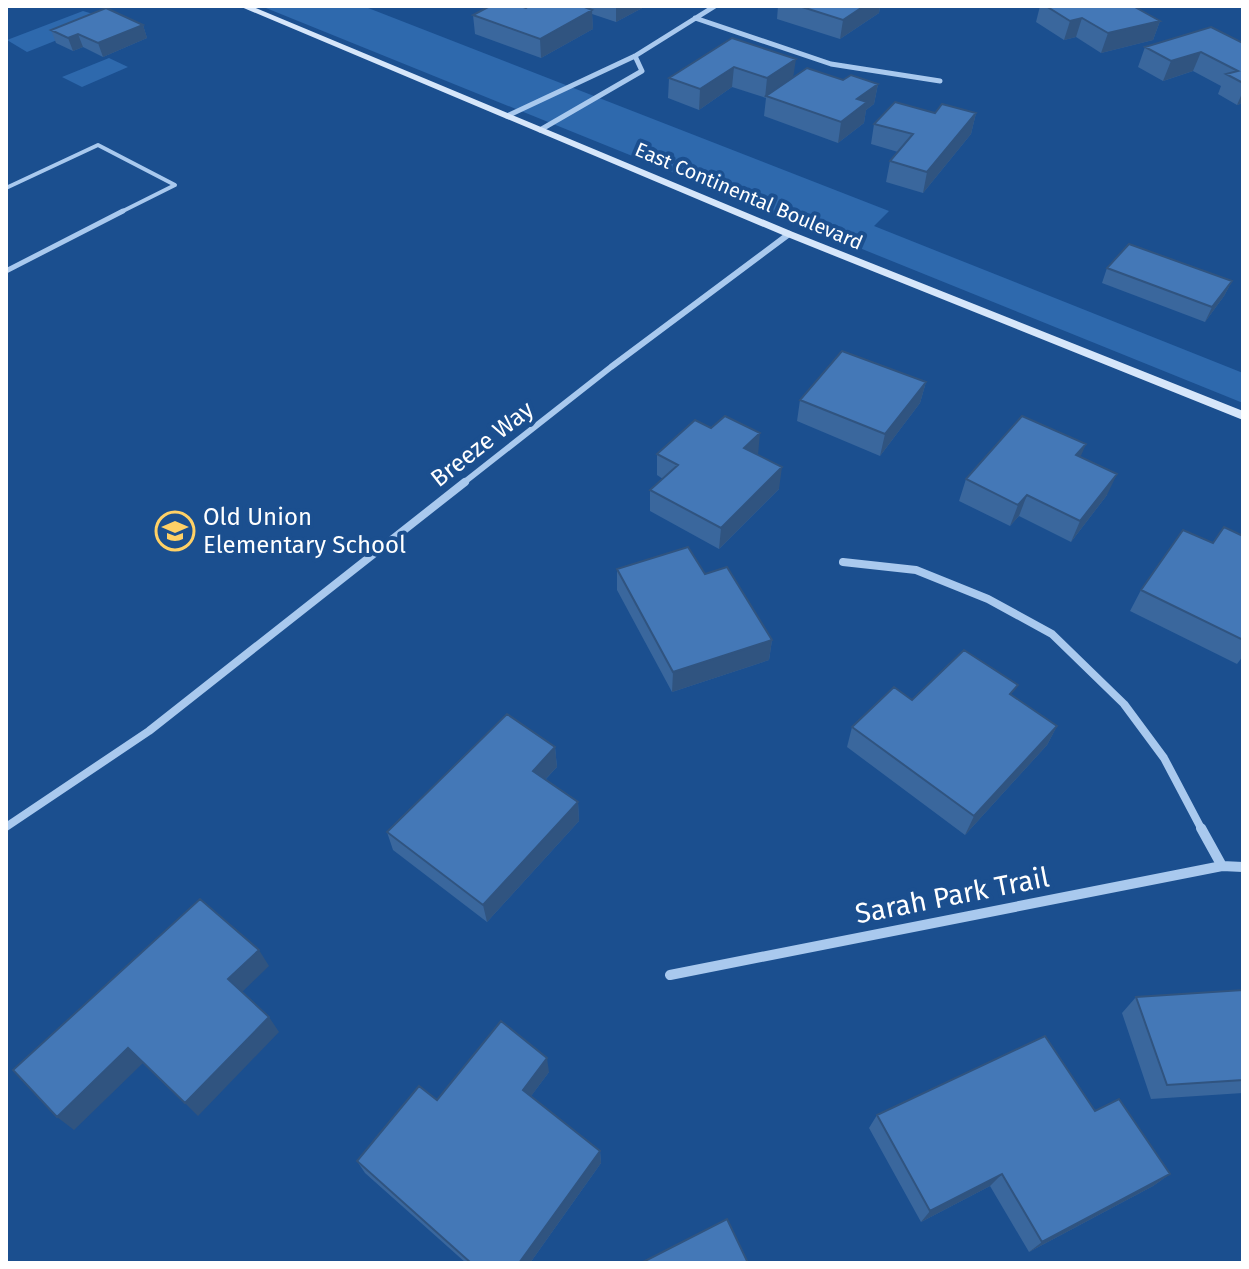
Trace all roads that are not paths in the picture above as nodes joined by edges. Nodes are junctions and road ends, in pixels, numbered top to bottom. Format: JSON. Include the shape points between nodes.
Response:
{"nodes":[{"id":1,"x":243,"y":6,"type":"edge"},
{"id":2,"x":715,"y":6,"type":"edge"},
{"id":3,"x":695,"y":18,"type":"junction"},
{"id":4,"x":635,"y":56,"type":"junction"},
{"id":5,"x":940,"y":81,"type":"dead end"},
{"id":6,"x":507,"y":116,"type":"junction"},
{"id":7,"x":540,"y":130,"type":"junction"},
{"id":8,"x":6,"y":188,"type":"edge"},
{"id":9,"x":789,"y":234,"type":"junction"},
{"id":10,"x":6,"y":271,"type":"edge"},
{"id":11,"x":1243,"y":416,"type":"edge"},
{"id":12,"x":843,"y":562,"type":"dead end"},
{"id":13,"x":6,"y":827,"type":"edge"},
{"id":14,"x":1222,"y":866,"type":"junction"},
{"id":15,"x":1243,"y":867,"type":"edge"},
{"id":16,"x":670,"y":975,"type":"dead end"}],
"edges":[{"from":1,"to":6,"type":"main road","name":"East Continental Boulevard"},
{"from":2,"to":3,"type":"street"},
{"from":3,"to":4,"type":"street"},
{"from":3,"to":5,"type":"street","via":[[831,64]]},
{"from":4,"to":6,"type":"street"},
{"from":4,"to":7,"type":"street","via":[[642,71]]},
{"from":6,"to":7,"type":"main road","name":"East Continental Boulevard"},
{"from":7,"to":9,"type":"main road","name":"East Continental Boulevard"},
{"from":8,"to":10,"type":"lane","via":[[98,145],[175,185]]},
{"from":9,"to":11,"type":"main road","name":"East Continental Boulevard"},
{"from":9,"to":13,"type":"street","name":"Breeze Way","via":[[611,367],[149,731]]},
{"from":12,"to":14,"type":"street","via":[[916,570],[988,599],[1052,634],[1124,704],[1164,758]]},
{"from":14,"to":15,"type":"street","name":"Sarah Park Trail"},
{"from":14,"to":16,"type":"street","name":"Sarah Park Trail"}]}
